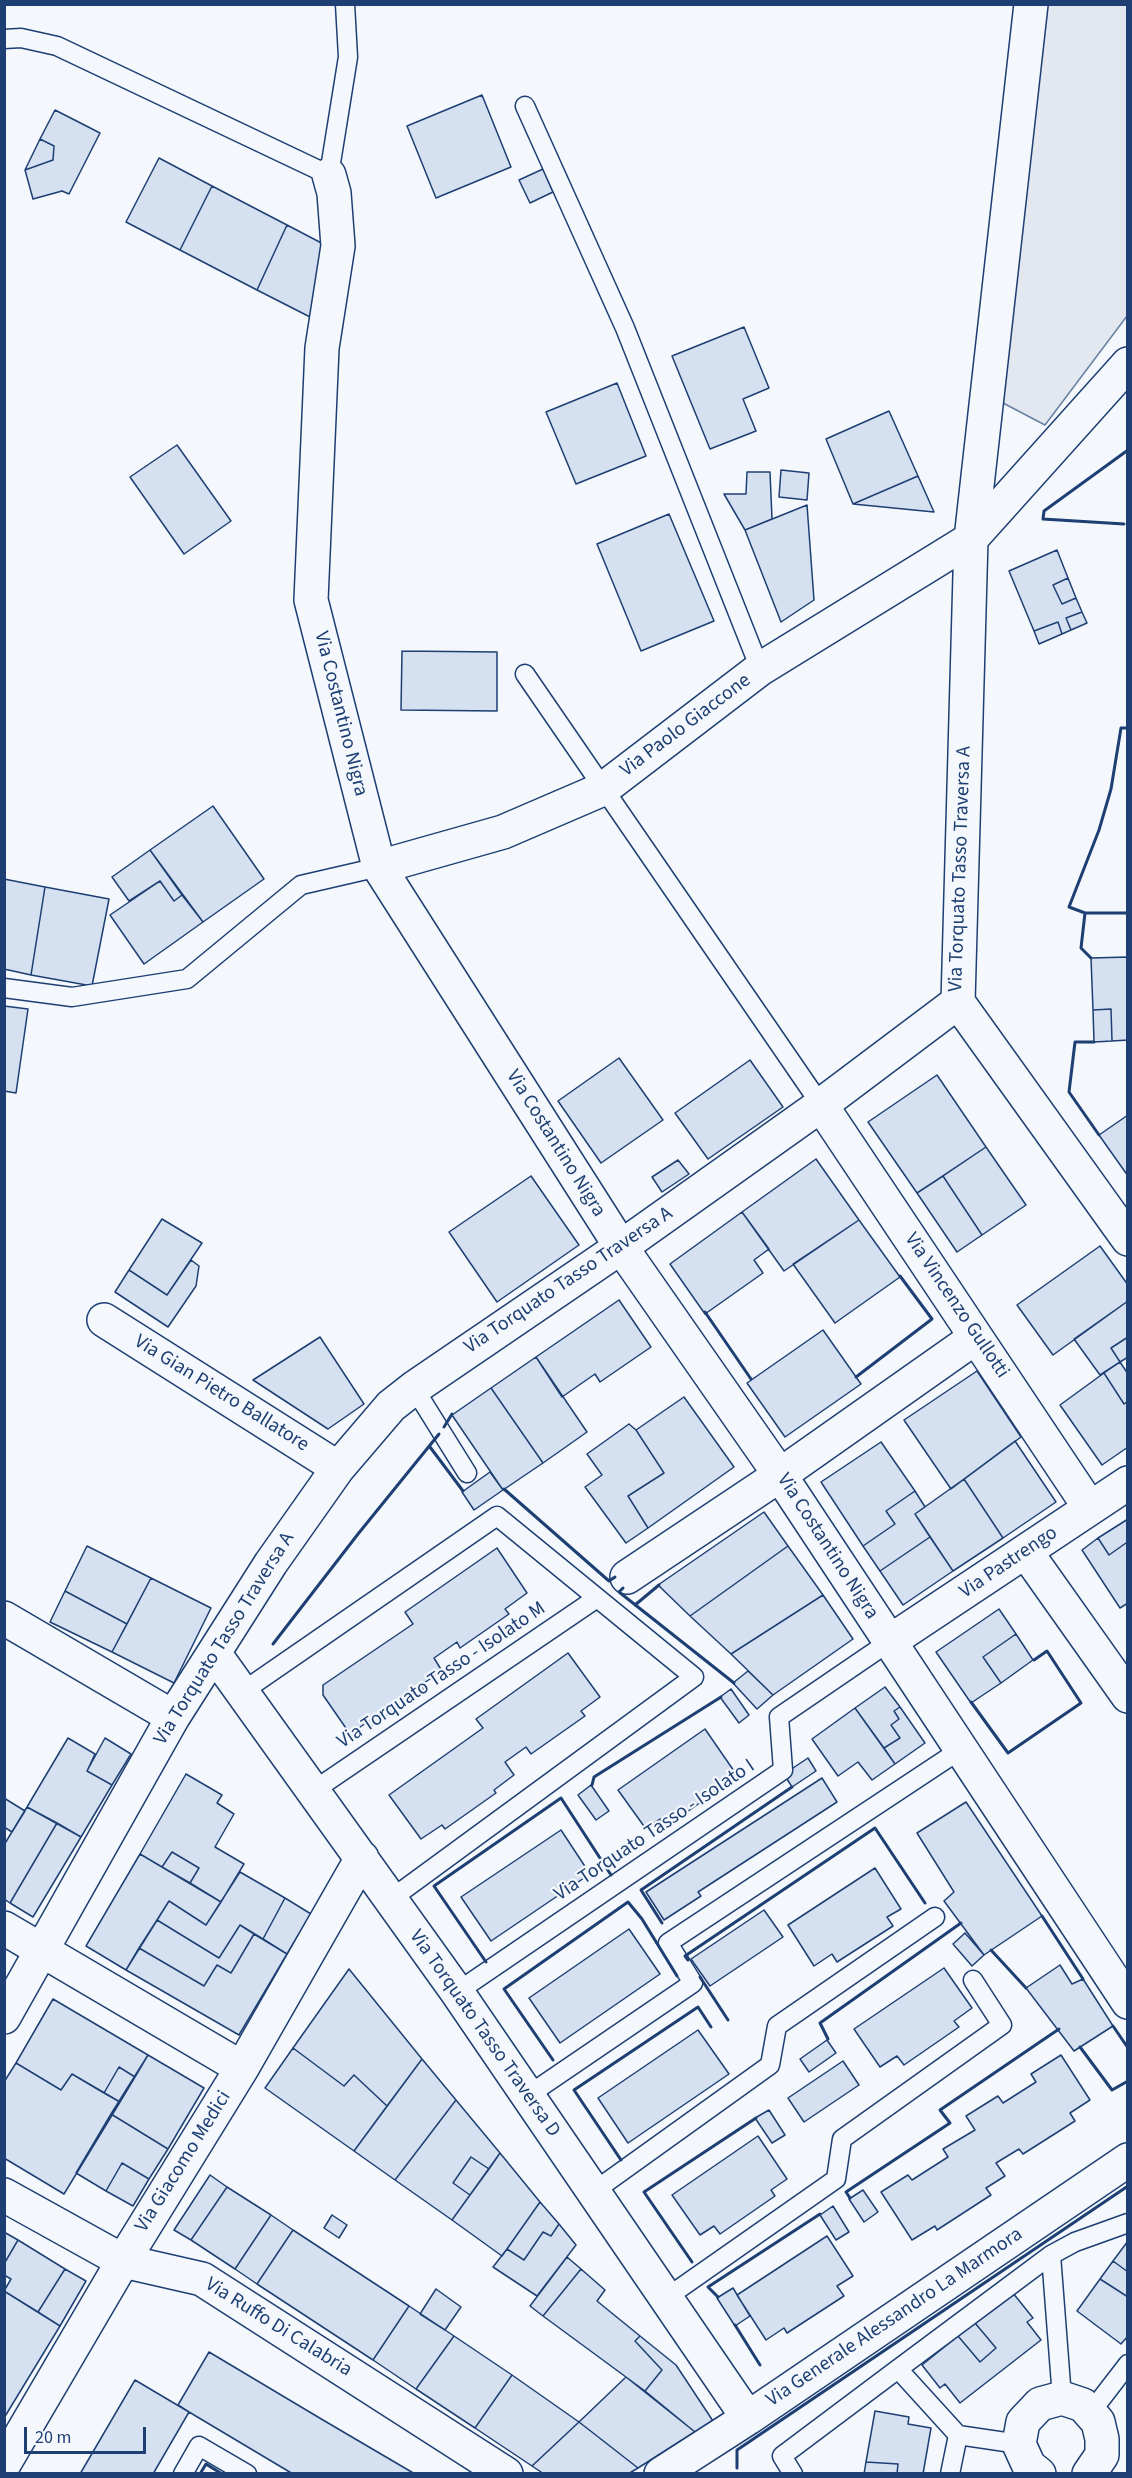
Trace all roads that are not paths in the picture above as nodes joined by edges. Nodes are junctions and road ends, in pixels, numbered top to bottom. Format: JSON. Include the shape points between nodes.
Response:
{"nodes":[{"id":1,"x":345,"y":4,"type":"edge"},
{"id":2,"x":1031,"y":4,"type":"edge"},
{"id":3,"x":4,"y":39,"type":"edge"},
{"id":4,"x":525,"y":106,"type":"dead end"},
{"id":5,"x":329,"y":175,"type":"junction"},
{"id":6,"x":1128,"y":364,"type":"edge"},
{"id":7,"x":1096,"y":400,"type":"junction"},
{"id":8,"x":1128,"y":401,"type":"edge"},
{"id":9,"x":970,"y":539,"type":"junction"},
{"id":10,"x":760,"y":669,"type":"junction"},
{"id":11,"x":525,"y":674,"type":"dead end"},
{"id":12,"x":603,"y":789,"type":"junction"},
{"id":13,"x":379,"y":867,"type":"junction"},
{"id":14,"x":4,"y":988,"type":"edge"},
{"id":15,"x":958,"y":1002,"type":"junction"},
{"id":16,"x":821,"y":1105,"type":"junction"},
{"id":17,"x":1128,"y":1239,"type":"edge"},
{"id":18,"x":621,"y":1247,"type":"junction"},
{"id":19,"x":104,"y":1320,"type":"dead end"},
{"id":20,"x":976,"y":1337,"type":"junction"},
{"id":21,"x":414,"y":1388,"type":"junction"},
{"id":22,"x":338,"y":1468,"type":"junction"},
{"id":23,"x":467,"y":1473,"type":"dead end"},
{"id":24,"x":780,"y":1475,"type":"junction"},
{"id":25,"x":1128,"y":1483,"type":"edge"},
{"id":26,"x":1090,"y":1508,"type":"junction"},
{"id":27,"x":1026,"y":1552,"type":"junction"},
{"id":28,"x":627,"y":1577,"type":"dead end"},
{"id":29,"x":597,"y":1598,"type":"junction"},
{"id":30,"x":4,"y":1618,"type":"edge"},
{"id":31,"x":889,"y":1642,"type":"junction"},
{"id":32,"x":214,"y":1653,"type":"junction"},
{"id":33,"x":242,"y":1692,"type":"junction"},
{"id":34,"x":1128,"y":1696,"type":"edge"},
{"id":35,"x":172,"y":1718,"type":"junction"},
{"id":36,"x":960,"y":1750,"type":"junction"},
{"id":37,"x":313,"y":1791,"type":"junction"},
{"id":38,"x":362,"y":1858,"type":"junction"},
{"id":39,"x":391,"y":1899,"type":"junction"},
{"id":40,"x":934,"y":1917,"type":"dead end"},
{"id":41,"x":4,"y":1928,"type":"edge"},
{"id":42,"x":44,"y":1951,"type":"junction"},
{"id":43,"x":973,"y":1980,"type":"dead end"},
{"id":44,"x":457,"y":1992,"type":"junction"},
{"id":45,"x":1128,"y":2002,"type":"edge"},
{"id":46,"x":4,"y":2018,"type":"edge"},
{"id":47,"x":242,"y":2068,"type":"junction"},
{"id":48,"x":527,"y":2096,"type":"junction"},
{"id":49,"x":1128,"y":2160,"type":"edge"},
{"id":50,"x":593,"y":2192,"type":"junction"},
{"id":51,"x":4,"y":2195,"type":"edge"},
{"id":52,"x":1128,"y":2223,"type":"edge"},
{"id":53,"x":1051,"y":2255,"type":"junction"},
{"id":54,"x":123,"y":2261,"type":"junction"},
{"id":55,"x":666,"y":2298,"type":"junction"},
{"id":56,"x":1128,"y":2364,"type":"edge"},
{"id":57,"x":898,"y":2369,"type":"junction"},
{"id":58,"x":1077,"y":2405,"type":"junction"},
{"id":59,"x":748,"y":2418,"type":"junction"},
{"id":60,"x":958,"y":2435,"type":"junction"},
{"id":61,"x":1019,"y":2444,"type":"junction"},
{"id":62,"x":4,"y":2464,"type":"edge"},
{"id":63,"x":183,"y":2474,"type":"edge"},
{"id":64,"x":247,"y":2474,"type":"edge"},
{"id":65,"x":506,"y":2474,"type":"edge"},
{"id":66,"x":661,"y":2474,"type":"edge"},
{"id":67,"x":793,"y":2474,"type":"edge"},
{"id":68,"x":950,"y":2474,"type":"edge"},
{"id":69,"x":1039,"y":2474,"type":"edge"},
{"id":70,"x":1089,"y":2474,"type":"edge"}],
"edges":[{"from":1,"to":5,"type":"lane","via":[[348,57]]},
{"from":2,"to":9,"type":"street","name":"Via Torquato Tasso Traversa A"},
{"from":3,"to":5,"type":"lane","via":[[21,38],[57,46]]},
{"from":4,"to":10,"type":"lane","via":[[625,328]]},
{"from":5,"to":13,"type":"street","name":"Via Costantino Nigra","via":[[338,246],[322,348],[311,600]]},
{"from":6,"to":7,"type":"street","name":"Via Paolo Giaccone"},
{"from":7,"to":8,"type":"street"},
{"from":7,"to":9,"type":"street","name":"Via Paolo Giaccone"},
{"from":9,"to":10,"type":"street","name":"Via Paolo Giaccone"},
{"from":9,"to":15,"type":"street","name":"Via Torquato Tasso Traversa A"},
{"from":10,"to":12,"type":"street","name":"Via Paolo Giaccone"},
{"from":11,"to":12,"type":"lane"},
{"from":12,"to":13,"type":"street","name":"Via Paolo Giaccone","via":[[503,832]]},
{"from":12,"to":16,"type":"lane"},
{"from":13,"to":14,"type":"lane","via":[[301,885],[187,979],[72,997]]},
{"from":13,"to":18,"type":"street","name":"Via Costantino Nigra"},
{"from":15,"to":16,"type":"street","name":"Via Torquato Tasso Traversa A"},
{"from":15,"to":17,"type":"street"},
{"from":16,"to":18,"type":"street","name":"Via Torquato Tasso Traversa A"},
{"from":16,"to":20,"type":"street","name":"Via Vincenzo Gullotti"},
{"from":18,"to":21,"type":"street","name":"Via Torquato Tasso Traversa A"},
{"from":18,"to":24,"type":"street","name":"Via Costantino Nigra"},
{"from":19,"to":22,"type":"street","name":"Via Gian Pietro Ballatore"},
{"from":20,"to":24,"type":"street"},
{"from":20,"to":26,"type":"street","name":"Via Vincenzo Gullotti"},
{"from":21,"to":22,"type":"street","name":"Via Torquato Tasso Traversa A","via":[[391,1406]]},
{"from":21,"to":23,"type":"lane"},
{"from":22,"to":32,"type":"street","name":"Via Torquato Tasso Traversa A"},
{"from":24,"to":28,"type":"street"},
{"from":24,"to":31,"type":"street","name":"Via Costantino Nigra"},
{"from":25,"to":26,"type":"street","name":"Via Pastrengo"},
{"from":26,"to":27,"type":"street","name":"Via Pastrengo"},
{"from":27,"to":31,"type":"street","name":"Via Pastrengo"},
{"from":27,"to":34,"type":"street"},
{"from":29,"to":33,"type":"lane","via":[[497,1516]]},
{"from":29,"to":37,"type":"lane","name":"Via Torquato Tasso - Isolato M"},
{"from":29,"to":39,"type":"lane","via":[[694,1677]]},
{"from":30,"to":35,"type":"street"},
{"from":31,"to":36,"type":"street","name":"Via Costantino Nigra"},
{"from":31,"to":44,"type":"lane","name":"Via Torquato Tasso - Isolato I","via":[[779,1717],[783,1770]]},
{"from":32,"to":33,"type":"street","name":"Via Torquato Tasso Traversa D"},
{"from":32,"to":35,"type":"street","name":"Via Torquato Tasso Traversa A"},
{"from":33,"to":37,"type":"street","name":"Via Torquato Tasso Traversa D"},
{"from":35,"to":42,"type":"street","name":"Via Torquato Tasso Traversa A"},
{"from":36,"to":45,"type":"street","name":"Via Costantino Nigra"},
{"from":36,"to":48,"type":"lane","via":[[668,1943],[693,1983]]},
{"from":37,"to":38,"type":"street","name":"Via Torquato Tasso Traversa D"},
{"from":38,"to":39,"type":"street","name":"Via Torquato Tasso Traversa D"},
{"from":38,"to":47,"type":"street","name":"Via Giacomo Medici"},
{"from":39,"to":44,"type":"street","name":"Via Torquato Tasso Traversa D"},
{"from":40,"to":50,"type":"lane","via":[[777,2026],[770,2066]]},
{"from":41,"to":42,"type":"street"},
{"from":42,"to":46,"type":"street","name":"Via Torquato Tasso Traversa A"},
{"from":42,"to":47,"type":"street"},
{"from":43,"to":55,"type":"lane","via":[[1002,2025],[842,2139],[836,2179]]},
{"from":44,"to":48,"type":"street","name":"Via Torquato Tasso Traversa D"},
{"from":47,"to":54,"type":"street","name":"Via Giacomo Medici"},
{"from":48,"to":50,"type":"street","name":"Via Torquato Tasso Traversa D"},
{"from":49,"to":59,"type":"street","name":"Via Generale Alessandro La Marmora"},
{"from":50,"to":55,"type":"street","name":"Via Torquato Tasso Traversa D"},
{"from":51,"to":54,"type":"street","name":"Via Ruffo Di Calabria"},
{"from":52,"to":53,"type":"lane"},
{"from":53,"to":57,"type":"lane"},
{"from":53,"to":58,"type":"lane"},
{"from":54,"to":62,"type":"street","name":"Via Giacomo Medici"},
{"from":54,"to":65,"type":"street","name":"Via Ruffo Di Calabria","via":[[202,2279]]},
{"from":55,"to":59,"type":"street","name":"Via Torquato Tasso Traversa D"},
{"from":56,"to":58,"type":"lane"},
{"from":57,"to":60,"type":"lane"},
{"from":57,"to":67,"type":"lane","via":[[782,2456]]},
{"from":58,"to":61,"type":"street","via":[[1040,2404],[1023,2421]]},
{"from":58,"to":70,"type":"street","via":[[1098,2421],[1102,2439],[1102,2455]]},
{"from":59,"to":66,"type":"street","name":"Via Generale Alessandro La Marmora"},
{"from":60,"to":61,"type":"lane"},
{"from":60,"to":68,"type":"lane"},
{"from":61,"to":69,"type":"street","via":[[1029,2466]]},
{"from":63,"to":64,"type":"lane","via":[[199,2446]]}]}
